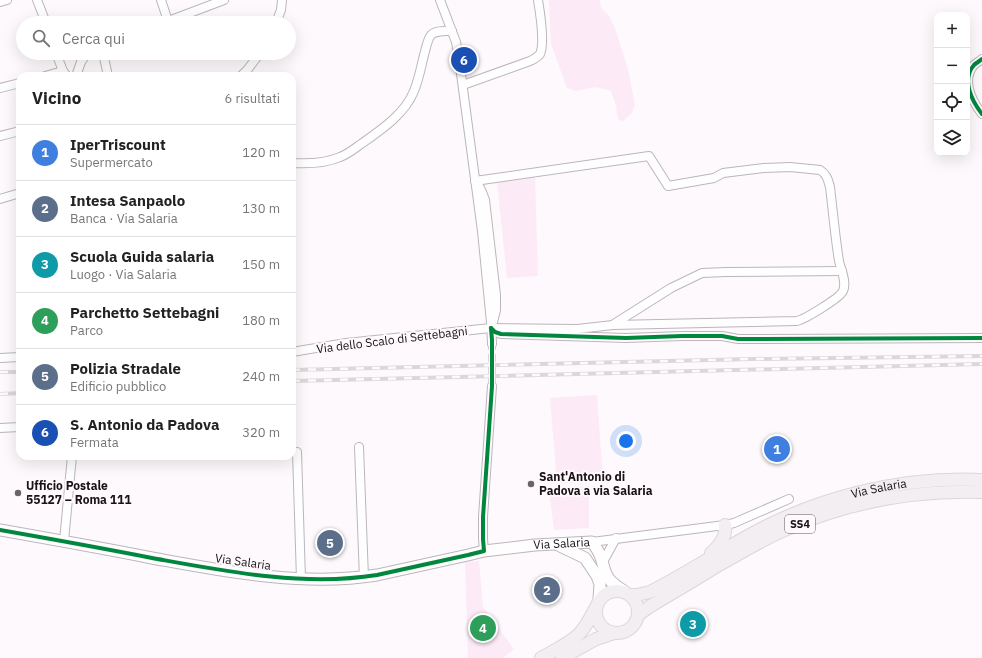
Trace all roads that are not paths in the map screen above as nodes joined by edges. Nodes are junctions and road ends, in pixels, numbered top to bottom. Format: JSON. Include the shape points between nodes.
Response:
{"nodes":[{"id":1,"x":7,"y":0,"type":"edge"},
{"id":2,"x":38,"y":0,"type":"edge"},
{"id":3,"x":161,"y":0,"type":"edge"},
{"id":4,"x":224,"y":0,"type":"edge"},
{"id":5,"x":282,"y":0,"type":"edge"},
{"id":6,"x":440,"y":0,"type":"edge"},
{"id":7,"x":538,"y":0,"type":"edge"},
{"id":8,"x":0,"y":2,"type":"edge"},
{"id":9,"x":44,"y":16,"type":"edge"},
{"id":10,"x":165,"y":16,"type":"edge"},
{"id":11,"x":182,"y":16,"type":"edge"},
{"id":12,"x":279,"y":16,"type":"edge"},
{"id":13,"x":452,"y":31,"type":"junction"},
{"id":14,"x":982,"y":59,"type":"edge"},
{"id":15,"x":59,"y":60,"type":"edge"},
{"id":16,"x":82,"y":60,"type":"edge"},
{"id":17,"x":105,"y":60,"type":"edge"},
{"id":18,"x":255,"y":60,"type":"edge"},
{"id":19,"x":64,"y":72,"type":"edge"},
{"id":20,"x":77,"y":72,"type":"edge"},
{"id":21,"x":107,"y":72,"type":"edge"},
{"id":22,"x":245,"y":72,"type":"edge"},
{"id":23,"x":16,"y":84,"type":"edge"},
{"id":24,"x":463,"y":85,"type":"junction"},
{"id":25,"x":0,"y":88,"type":"edge"},
{"id":26,"x":982,"y":114,"type":"edge"},
{"id":27,"x":16,"y":132,"type":"edge"},
{"id":28,"x":0,"y":136,"type":"edge"},
{"id":29,"x":296,"y":162,"type":"edge"},
{"id":30,"x":475,"y":180,"type":"junction"},
{"id":31,"x":16,"y":194,"type":"edge"},
{"id":32,"x":0,"y":199,"type":"edge"},
{"id":33,"x":842,"y":271,"type":"junction"},
{"id":34,"x":613,"y":325,"type":"junction"},
{"id":35,"x":491,"y":328,"type":"junction"},
{"id":36,"x":982,"y":338,"type":"edge"},
{"id":37,"x":492,"y":344,"type":"tunnel mouth"},
{"id":38,"x":296,"y":351,"type":"edge"},
{"id":39,"x":16,"y":357,"type":"edge"},
{"id":40,"x":0,"y":358,"type":"edge"},
{"id":41,"x":492,"y":386,"type":"tunnel mouth"},
{"id":42,"x":16,"y":427,"type":"edge"},
{"id":43,"x":0,"y":428,"type":"edge"},
{"id":44,"x":359,"y":447,"type":"dead end"},
{"id":45,"x":297,"y":452,"type":"dead end"},
{"id":46,"x":72,"y":460,"type":"edge"},
{"id":47,"x":982,"y":480,"type":"edge"},
{"id":48,"x":982,"y":492,"type":"edge"},
{"id":49,"x":789,"y":499,"type":"dead end"},
{"id":50,"x":725,"y":525,"type":"junction"},
{"id":51,"x":0,"y":530,"type":"edge"},
{"id":52,"x":616,"y":538,"type":"junction"},
{"id":53,"x":64,"y":541,"type":"junction"},
{"id":54,"x":592,"y":542,"type":"junction"},
{"id":55,"x":556,"y":544,"type":"junction"},
{"id":56,"x":484,"y":551,"type":"junction"},
{"id":57,"x":701,"y":563,"type":"junction"},
{"id":58,"x":602,"y":566,"type":"junction"},
{"id":59,"x":364,"y":578,"type":"junction"},
{"id":60,"x":301,"y":579,"type":"junction"},
{"id":61,"x":628,"y":593,"type":"junction"},
{"id":62,"x":598,"y":603,"type":"junction"},
{"id":63,"x":638,"y":615,"type":"junction"},
{"id":64,"x":614,"y":633,"type":"junction"},
{"id":65,"x":541,"y":658,"type":"edge"},
{"id":66,"x":562,"y":658,"type":"edge"}],
"edges":[{"from":1,"to":8,"type":"street"},
{"from":2,"to":9,"type":"street"},
{"from":3,"to":10,"type":"street"},
{"from":4,"to":11,"type":"street"},
{"from":5,"to":12,"type":"street"},
{"from":6,"to":13,"type":"street"},
{"from":7,"to":24,"type":"street","via":[[542,47],[538,56]]},
{"from":13,"to":24,"type":"street"},
{"from":13,"to":29,"type":"street","via":[[437,32],[431,36],[415,89],[399,114],[381,130],[340,157],[315,162]]},
{"from":14,"to":26,"type":"street","via":[[970,73],[968,84],[969,92]]},
{"from":15,"to":19,"type":"street"},
{"from":16,"to":20,"type":"street"},
{"from":17,"to":21,"type":"street"},
{"from":18,"to":22,"type":"street"},
{"from":23,"to":25,"type":"street"},
{"from":24,"to":30,"type":"street"},
{"from":27,"to":28,"type":"street"},
{"from":30,"to":33,"type":"street","via":[[649,156],[668,186],[714,178],[723,173],[764,168],[817,169],[823,171],[830,187]]},
{"from":30,"to":35,"type":"street"},
{"from":31,"to":32,"type":"street"},
{"from":33,"to":34,"type":"street","via":[[702,273],[671,288]]},
{"from":33,"to":34,"type":"street","name":"Via dello Scalo di Settebagni","via":[[844,290],[841,295],[800,320]]},
{"from":34,"to":35,"type":"street","name":"Via dello Scalo di Settebagni","via":[[577,329]]},
{"from":35,"to":36,"type":"street","via":[[502,334],[626,338]]},
{"from":35,"to":37,"type":"street"},
{"from":35,"to":38,"type":"street","name":"Via dello Scalo di Settebagni","via":[[354,342]]},
{"from":39,"to":40,"type":"street"},
{"from":41,"to":56,"type":"street","via":[[483,517]]},
{"from":42,"to":43,"type":"street"},
{"from":44,"to":59,"type":"street"},
{"from":45,"to":60,"type":"street"},
{"from":46,"to":53,"type":"street"},
{"from":47,"to":57,"type":"main road","name":"Via Salaria","number":"SS4","via":[[943,480],[896,486],[823,503],[781,519]]},
{"from":48,"to":63,"type":"main road","name":"Via Salaria","number":"SS4","via":[[914,494],[865,503],[801,523],[760,542],[649,606]]},
{"from":49,"to":50,"type":"street","name":"Via Salaria"},
{"from":50,"to":52,"type":"street","name":"Via Salaria"},
{"from":50,"to":57,"type":"main road","via":[[722,540]]},
{"from":51,"to":53,"type":"street","name":"Via Salaria"},
{"from":52,"to":54,"type":"street","name":"Via Salaria"},
{"from":52,"to":58,"type":"street"},
{"from":53,"to":60,"type":"street","name":"Via Salaria","via":[[188,564]]},
{"from":54,"to":55,"type":"street","name":"Via Salaria"},
{"from":54,"to":58,"type":"street","via":[[601,556]]},
{"from":55,"to":56,"type":"street","name":"Via Salaria"},
{"from":55,"to":62,"type":"street","via":[[585,558],[600,584]]},
{"from":56,"to":59,"type":"street","name":"Via Salaria"},
{"from":57,"to":61,"type":"main road","name":"Via Salaria","number":"SS4","via":[[650,592],[637,595]]},
{"from":58,"to":61,"type":"street","via":[[608,578]]},
{"from":59,"to":60,"type":"street","name":"Via Salaria"},
{"from":61,"to":62,"type":"main road","via":[[611,591]]},
{"from":61,"to":63,"type":"main road","via":[[636,601]]},
{"from":62,"to":64,"type":"main road","via":[[595,614],[597,621],[602,628]]},
{"from":62,"to":65,"type":"main road","via":[[578,635]]},
{"from":63,"to":64,"type":"main road","via":[[636,622],[626,632]]},
{"from":64,"to":66,"type":"main road","via":[[596,639]]}]}
